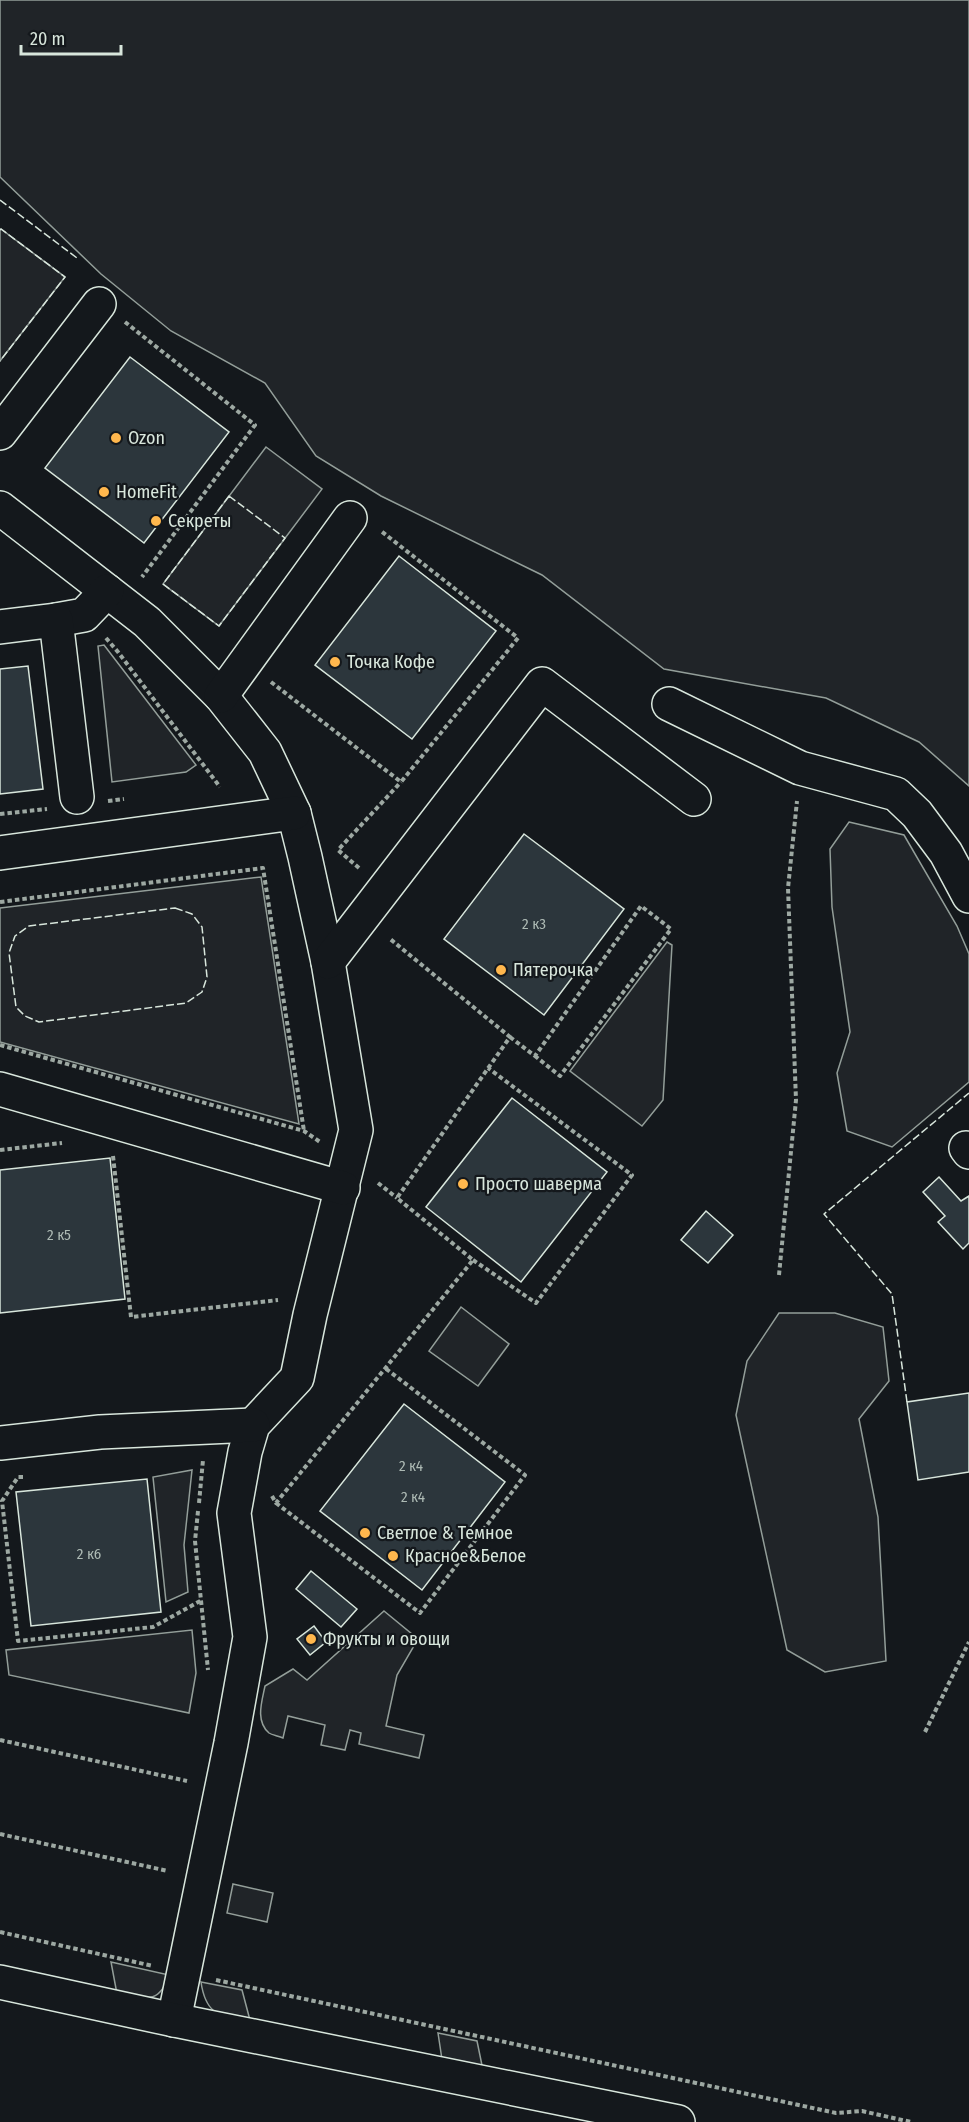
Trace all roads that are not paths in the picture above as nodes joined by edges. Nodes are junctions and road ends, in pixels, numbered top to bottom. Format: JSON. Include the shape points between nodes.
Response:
{"nodes":[{"id":1,"x":111,"y":313,"type":"road end"},
{"id":2,"x":0,"y":433,"type":"edge"},
{"id":3,"x":0,"y":508,"type":"edge"},
{"id":4,"x":361,"y":521,"type":"road end"},
{"id":5,"x":107,"y":591,"type":"junction"},
{"id":6,"x":70,"y":617,"type":"junction"},
{"id":7,"x":0,"y":627,"type":"edge"},
{"id":8,"x":222,"y":696,"type":"junction"},
{"id":9,"x":669,"y":704,"type":"dead end"},
{"id":10,"x":77,"y":797,"type":"dead end"},
{"id":11,"x":694,"y":799,"type":"dead end"},
{"id":12,"x":294,"y":813,"type":"junction"},
{"id":13,"x":0,"y":853,"type":"edge"},
{"id":14,"x":969,"y":896,"type":"edge"},
{"id":15,"x":328,"y":962,"type":"junction"},
{"id":16,"x":0,"y":1089,"type":"edge"},
{"id":17,"x":343,"y":1188,"type":"junction"},
{"id":18,"x":253,"y":1425,"type":"junction"},
{"id":19,"x":0,"y":1443,"type":"edge"},
{"id":20,"x":0,"y":1982,"type":"edge"},
{"id":21,"x":174,"y":2020,"type":"junction"},
{"id":22,"x":678,"y":2122,"type":"edge"}],
"edges":[{"from":1,"to":2,"type":"lane"},
{"from":3,"to":5,"type":"lane"},
{"from":4,"to":8,"type":"lane"},
{"from":5,"to":6,"type":"lane"},
{"from":5,"to":8,"type":"lane","via":[[147,622]]},
{"from":6,"to":7,"type":"lane"},
{"from":6,"to":10,"type":"lane"},
{"from":8,"to":12,"type":"lane","via":[[265,752]]},
{"from":9,"to":14,"type":"lane","via":[[800,768],[896,794],[917,814],[946,853]]},
{"from":11,"to":15,"type":"lane","via":[[542,684]]},
{"from":12,"to":13,"type":"lane"},
{"from":12,"to":15,"type":"lane"},
{"from":15,"to":17,"type":"lane","via":[[356,1130]]},
{"from":16,"to":17,"type":"lane"},
{"from":17,"to":18,"type":"lane","via":[[297,1378]]},
{"from":18,"to":19,"type":"lane","via":[[100,1432]]},
{"from":18,"to":21,"type":"lane","via":[[234,1513],[250,1637]]},
{"from":20,"to":21,"type":"lane"},
{"from":21,"to":22,"type":"lane"}]}
